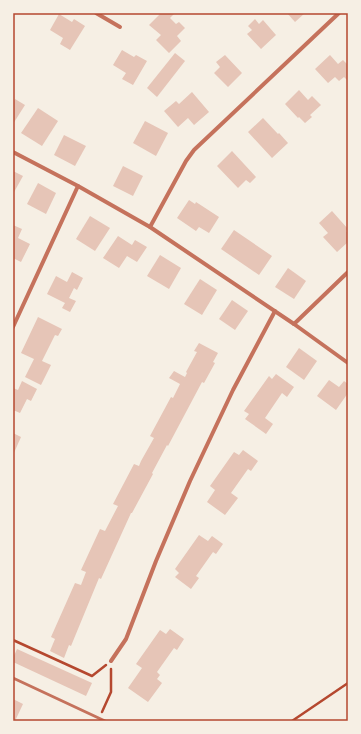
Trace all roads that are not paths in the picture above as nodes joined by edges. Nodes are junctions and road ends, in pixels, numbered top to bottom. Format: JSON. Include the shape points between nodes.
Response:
{"nodes":[{"id":1,"x":96,"y":13,"type":"edge"},
{"id":2,"x":339,"y":13,"type":"edge"},
{"id":3,"x":120,"y":27,"type":"dead end"},
{"id":4,"x":13,"y":152,"type":"edge"},
{"id":5,"x":78,"y":186,"type":"junction"},
{"id":6,"x":150,"y":227,"type":"junction"},
{"id":7,"x":348,"y":272,"type":"edge"},
{"id":8,"x":275,"y":311,"type":"junction"},
{"id":9,"x":294,"y":324,"type":"junction"},
{"id":10,"x":13,"y":327,"type":"edge"},
{"id":11,"x":348,"y":363,"type":"edge"},
{"id":12,"x":111,"y":661,"type":"road end"},
{"id":13,"x":13,"y":678,"type":"edge"},
{"id":14,"x":105,"y":721,"type":"edge"}],
"edges":[{"from":1,"to":3,"type":"street"},
{"from":2,"to":6,"type":"street","via":[[194,150]]},
{"from":4,"to":5,"type":"street"},
{"from":5,"to":6,"type":"street"},
{"from":5,"to":10,"type":"street"},
{"from":6,"to":8,"type":"street"},
{"from":7,"to":9,"type":"street"},
{"from":8,"to":9,"type":"street"},
{"from":8,"to":12,"type":"street","via":[[233,390],[190,481],[126,639]]},
{"from":9,"to":11,"type":"street"},
{"from":13,"to":14,"type":"lane"}]}
